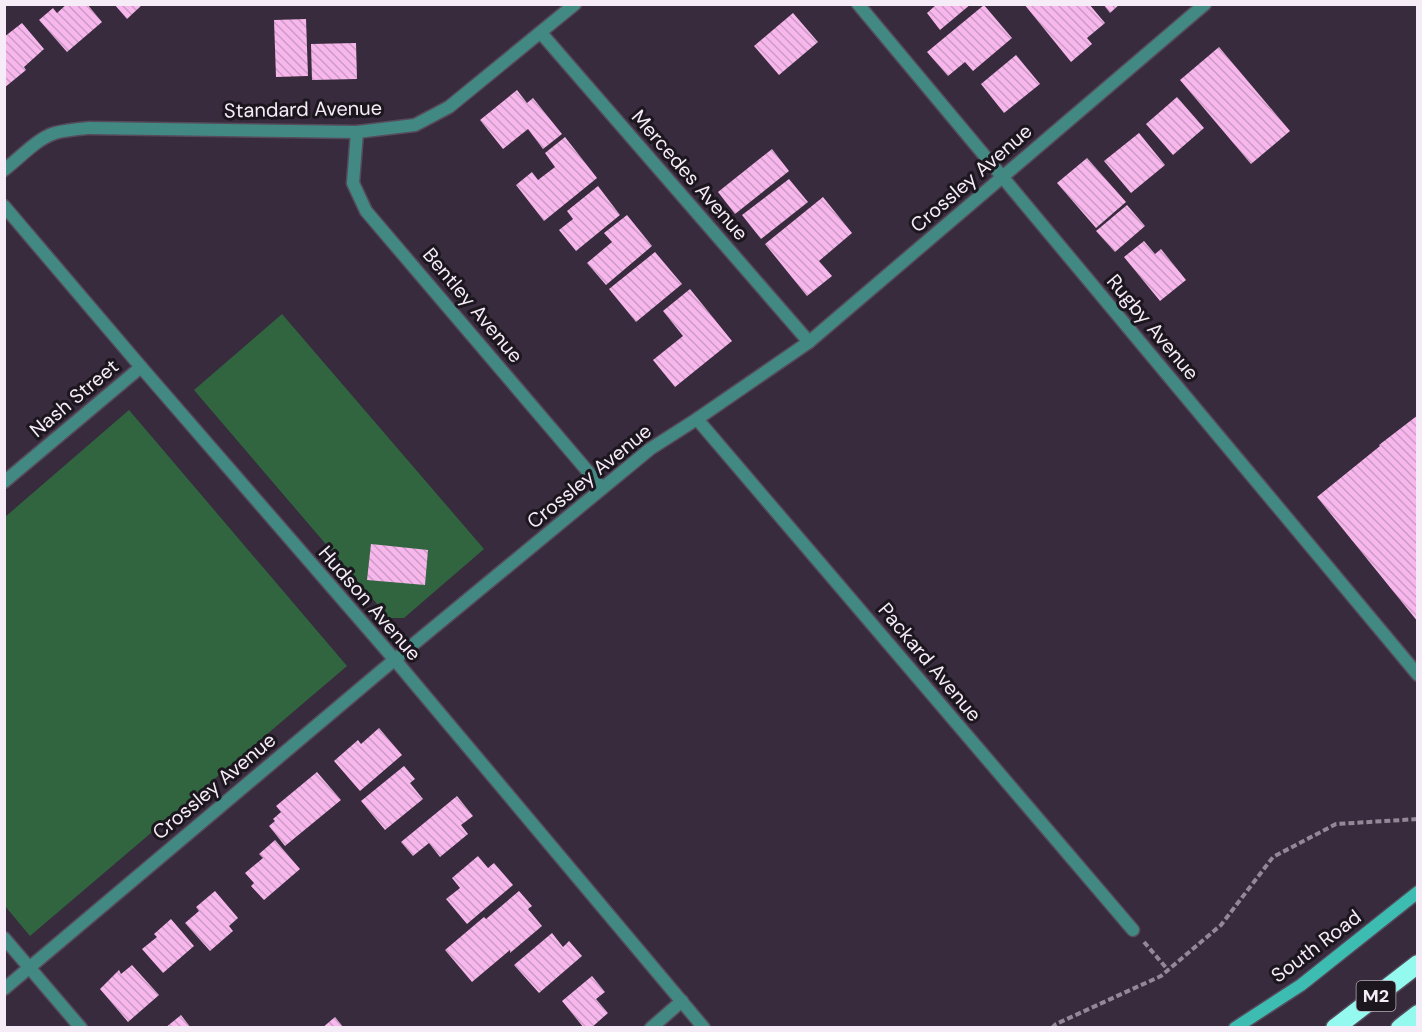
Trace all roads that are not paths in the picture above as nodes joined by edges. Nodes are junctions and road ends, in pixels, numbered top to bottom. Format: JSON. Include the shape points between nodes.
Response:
{"nodes":[{"id":1,"x":575,"y":4,"type":"edge"},
{"id":2,"x":858,"y":4,"type":"edge"},
{"id":3,"x":1205,"y":4,"type":"edge"},
{"id":4,"x":541,"y":33,"type":"junction"},
{"id":5,"x":357,"y":132,"type":"junction"},
{"id":6,"x":4,"y":170,"type":"edge"},
{"id":7,"x":1001,"y":177,"type":"junction"},
{"id":8,"x":4,"y":206,"type":"edge"},
{"id":9,"x":809,"y":342,"type":"junction"},
{"id":10,"x":141,"y":367,"type":"junction"},
{"id":11,"x":697,"y":419,"type":"junction"},
{"id":12,"x":4,"y":482,"type":"edge"},
{"id":13,"x":602,"y":488,"type":"junction"},
{"id":14,"x":394,"y":660,"type":"junction"},
{"id":15,"x":1418,"y":675,"type":"edge"},
{"id":16,"x":1418,"y":892,"type":"edge"},
{"id":17,"x":1133,"y":930,"type":"road end"},
{"id":18,"x":4,"y":938,"type":"edge"},
{"id":19,"x":1418,"y":964,"type":"edge"},
{"id":20,"x":30,"y":968,"type":"junction"},
{"id":21,"x":4,"y":988,"type":"edge"},
{"id":22,"x":682,"y":1001,"type":"junction"},
{"id":23,"x":1418,"y":1014,"type":"edge"},
{"id":24,"x":81,"y":1028,"type":"edge"},
{"id":25,"x":651,"y":1028,"type":"edge"},
{"id":26,"x":704,"y":1028,"type":"edge"},
{"id":27,"x":1234,"y":1028,"type":"edge"},
{"id":28,"x":1335,"y":1028,"type":"edge"},
{"id":29,"x":1400,"y":1028,"type":"edge"}],
"edges":[{"from":1,"to":4,"type":"street","name":"Standard Avenue"},
{"from":2,"to":7,"type":"street","name":"Rugby Avenue"},
{"from":3,"to":7,"type":"street","name":"Crossley Avenue"},
{"from":4,"to":5,"type":"street","name":"Standard Avenue","via":[[449,107],[415,125]]},
{"from":4,"to":9,"type":"street","name":"Mercedes Avenue"},
{"from":5,"to":6,"type":"street","name":"Standard Avenue","via":[[89,128],[54,133]]},
{"from":5,"to":13,"type":"street","name":"Bentley Avenue","via":[[353,183],[366,211]]},
{"from":7,"to":9,"type":"street","name":"Crossley Avenue"},
{"from":7,"to":15,"type":"street","name":"Rugby Avenue"},
{"from":8,"to":10,"type":"street","name":"Hudson Avenue"},
{"from":9,"to":11,"type":"street","name":"Crossley Avenue"},
{"from":10,"to":12,"type":"street","name":"Nash Street"},
{"from":10,"to":14,"type":"street","name":"Hudson Avenue"},
{"from":11,"to":13,"type":"street","name":"Crossley Avenue"},
{"from":11,"to":17,"type":"street","name":"Packard Avenue"},
{"from":13,"to":14,"type":"street","name":"Crossley Avenue"},
{"from":14,"to":20,"type":"street","name":"Crossley Avenue"},
{"from":14,"to":22,"type":"street","name":"Hudson Avenue"},
{"from":16,"to":27,"type":"main road","name":"South Road","via":[[1301,985]]},
{"from":18,"to":20,"type":"street"},
{"from":19,"to":28,"type":"highway","number":"M2"},
{"from":20,"to":21,"type":"street","name":"Crossley Avenue"},
{"from":20,"to":24,"type":"street"},
{"from":22,"to":25,"type":"street"},
{"from":22,"to":26,"type":"street","name":"Hudson Avenue"},
{"from":23,"to":29,"type":"highway","number":"M2"}]}
